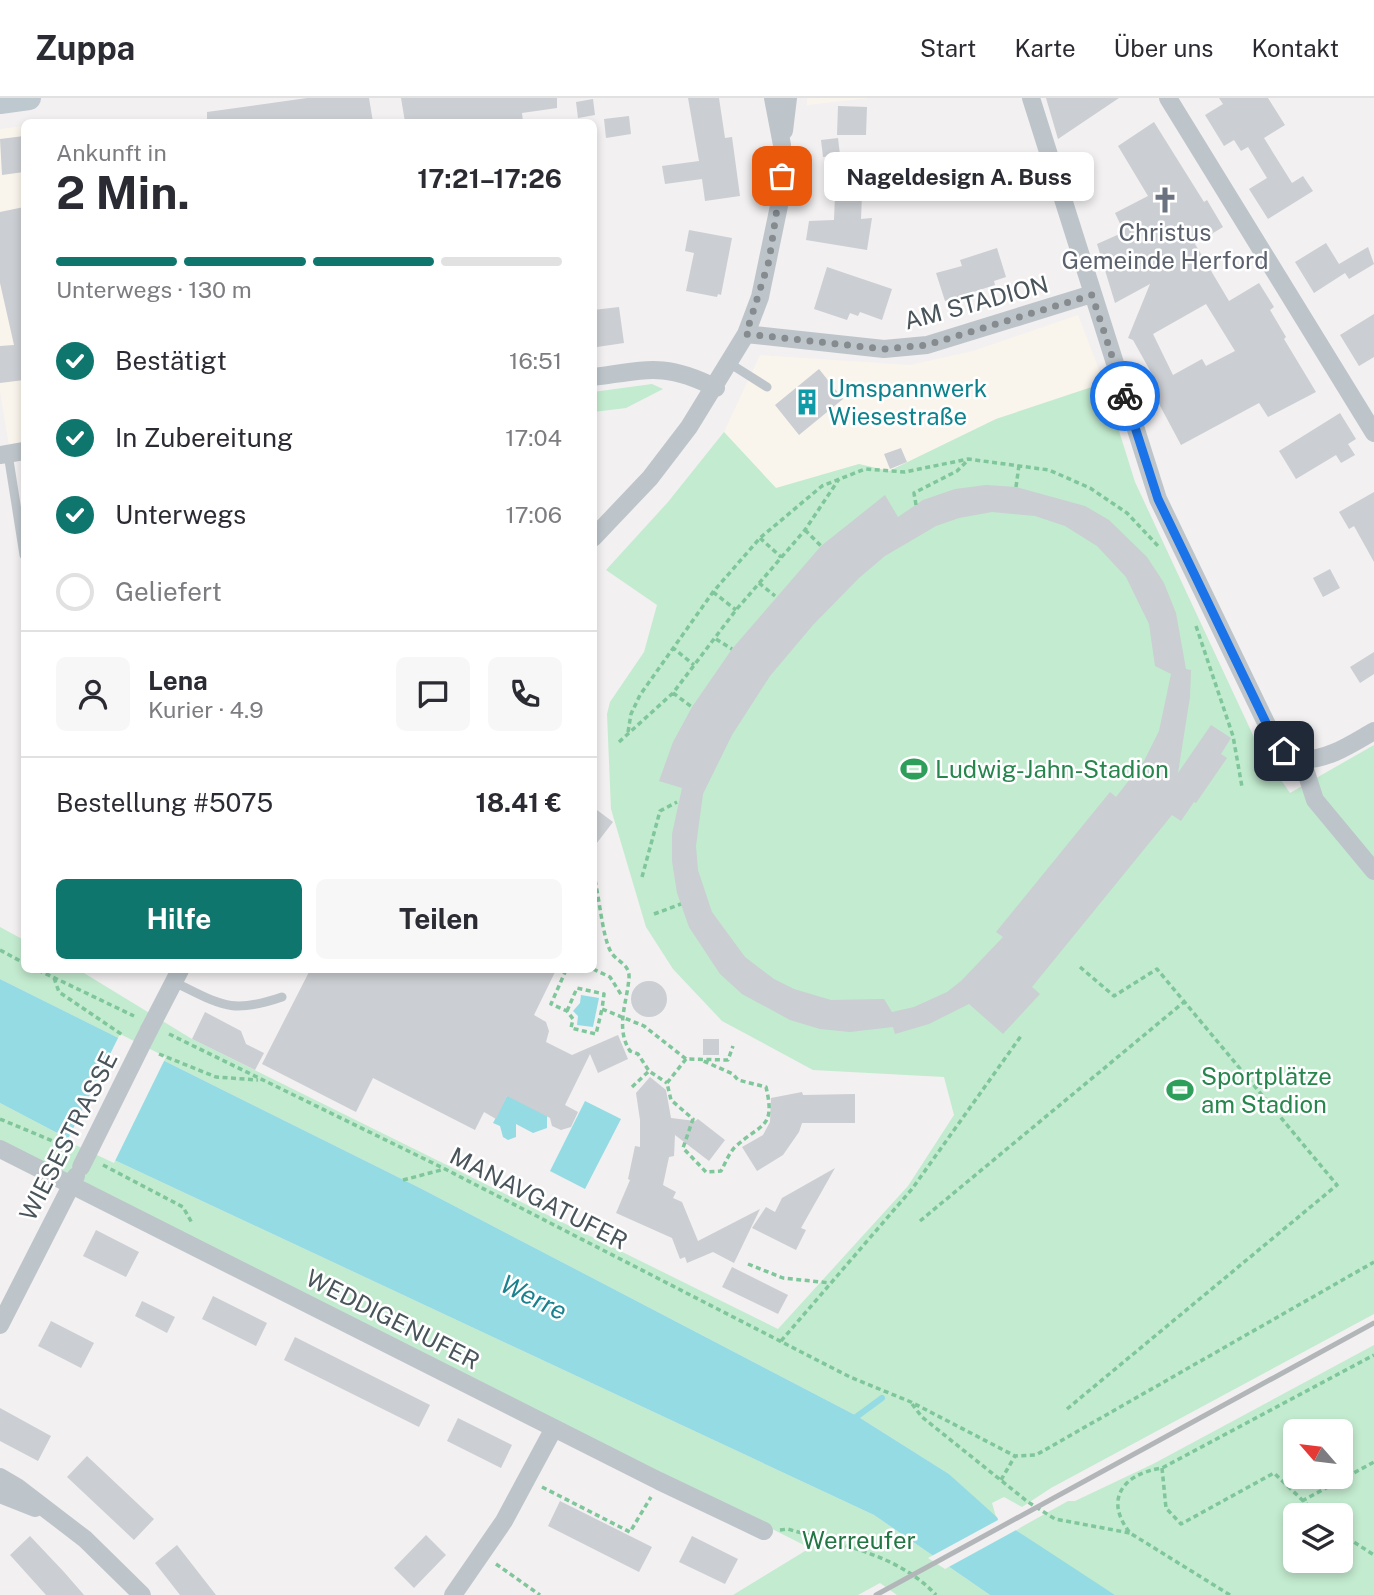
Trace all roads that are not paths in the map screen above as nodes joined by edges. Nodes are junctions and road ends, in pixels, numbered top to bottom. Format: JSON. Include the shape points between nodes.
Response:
{"nodes":[{"id":1,"x":29,"y":98,"type":"edge"},
{"id":2,"x":773,"y":98,"type":"edge"},
{"id":3,"x":1031,"y":98,"type":"edge"},
{"id":4,"x":1168,"y":98,"type":"edge"},
{"id":5,"x":0,"y":102,"type":"edge"},
{"id":6,"x":786,"y":104,"type":"edge"},
{"id":7,"x":782,"y":145,"type":"junction"},
{"id":8,"x":1092,"y":295,"type":"junction"},
{"id":9,"x":746,"y":334,"type":"junction"},
{"id":10,"x":729,"y":363,"type":"junction"},
{"id":11,"x":597,"y":377,"type":"edge"},
{"id":12,"x":767,"y":387,"type":"dead end"},
{"id":13,"x":716,"y":388,"type":"junction"},
{"id":14,"x":1374,"y":433,"type":"edge"},
{"id":15,"x":11,"y":453,"type":"edge"},
{"id":16,"x":21,"y":531,"type":"edge"},
{"id":17,"x":597,"y":534,"type":"edge"},
{"id":18,"x":1374,"y":731,"type":"edge"},
{"id":19,"x":1302,"y":760,"type":"junction"},
{"id":20,"x":1374,"y":871,"type":"edge"},
{"id":21,"x":177,"y":976,"type":"edge"},
{"id":22,"x":282,"y":997,"type":"dead end"},
{"id":23,"x":0,"y":1149,"type":"edge"},
{"id":24,"x":71,"y":1186,"type":"junction"},
{"id":25,"x":0,"y":1325,"type":"edge"},
{"id":26,"x":554,"y":1427,"type":"junction"},
{"id":27,"x":0,"y":1477,"type":"edge"},
{"id":28,"x":0,"y":1494,"type":"edge"},
{"id":29,"x":51,"y":1515,"type":"junction"},
{"id":30,"x":764,"y":1531,"type":"road end"},
{"id":31,"x":142,"y":1595,"type":"edge"},
{"id":32,"x":453,"y":1595,"type":"edge"}],
"edges":[{"from":1,"to":5,"type":"main road"},
{"from":2,"to":7,"type":"street"},
{"from":3,"to":8,"type":"street"},
{"from":4,"to":14,"type":"street"},
{"from":6,"to":7,"type":"street"},
{"from":7,"to":9,"type":"street","via":[[780,201],[769,261]]},
{"from":8,"to":9,"type":"street","name":"AM STADION","via":[[927,345],[884,349]]},
{"from":8,"to":19,"type":"street","via":[[1163,511],[1269,729],[1284,751]]},
{"from":9,"to":10,"type":"street"},
{"from":10,"to":12,"type":"lane"},
{"from":10,"to":13,"type":"street"},
{"from":11,"to":13,"type":"street","via":[[659,369],[686,373]]},
{"from":13,"to":17,"type":"street","via":[[650,478]]},
{"from":15,"to":16,"type":"lane"},
{"from":18,"to":19,"type":"street","via":[[1338,752]]},
{"from":19,"to":20,"type":"street","via":[[1315,800]]},
{"from":21,"to":22,"type":"lane","via":[[225,1007]]},
{"from":21,"to":24,"type":"street","name":"WIESESTRASSE","bridge":true},
{"from":23,"to":24,"type":"street","name":"WEDDIGENUFER"},
{"from":24,"to":25,"type":"street","name":"WIESESTRASSE"},
{"from":24,"to":26,"type":"street","name":"WEDDIGENUFER"},
{"from":26,"to":30,"type":"street","name":"WEDDIGENUFER"},
{"from":26,"to":32,"type":"street","via":[[528,1479]]},
{"from":27,"to":29,"type":"street"},
{"from":28,"to":29,"type":"street"},
{"from":29,"to":31,"type":"street","via":[[85,1539]]}]}
